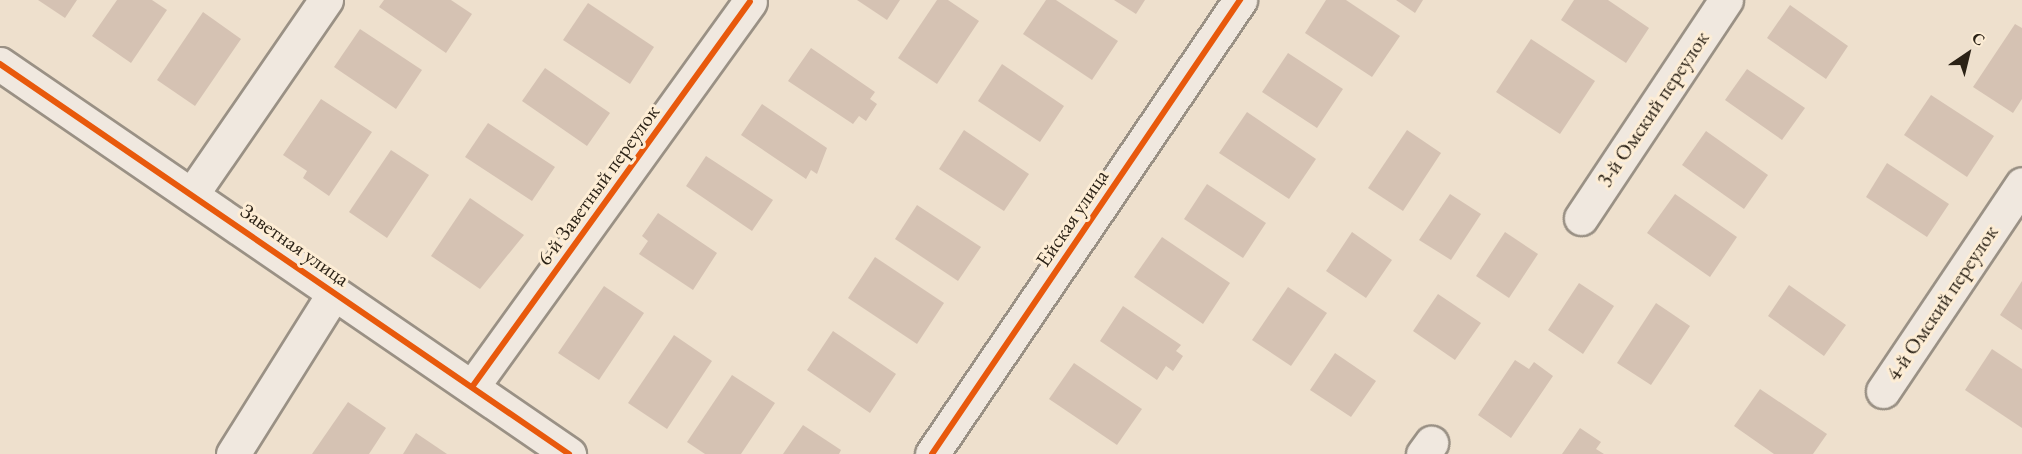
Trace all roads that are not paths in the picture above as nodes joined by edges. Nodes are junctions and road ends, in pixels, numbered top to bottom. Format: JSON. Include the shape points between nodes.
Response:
{"nodes":[{"id":1,"x":326,"y":0,"type":"edge"},
{"id":2,"x":1240,"y":0,"type":"edge"},
{"id":3,"x":1726,"y":0,"type":"edge"},
{"id":4,"x":750,"y":2,"type":"dead end"},
{"id":5,"x":0,"y":64,"type":"edge"},
{"id":6,"x":2022,"y":184,"type":"edge"},
{"id":7,"x":192,"y":194,"type":"junction"},
{"id":8,"x":1581,"y":218,"type":"dead end"},
{"id":9,"x":334,"y":293,"type":"junction"},
{"id":10,"x":472,"y":387,"type":"junction"},
{"id":11,"x":1883,"y":391,"type":"dead end"},
{"id":12,"x":233,"y":454,"type":"edge"},
{"id":13,"x":569,"y":454,"type":"edge"},
{"id":14,"x":932,"y":454,"type":"edge"}],
"edges":[{"from":1,"to":7,"type":"street"},
{"from":2,"to":14,"type":"street","name":"Ейская улица"},
{"from":3,"to":8,"type":"street","name":"3-й Омский переулок"},
{"from":4,"to":10,"type":"street","name":"6-й Заветный переулок"},
{"from":5,"to":7,"type":"street","name":"Заветная улица"},
{"from":6,"to":11,"type":"street","name":"4-й Омский переулок"},
{"from":7,"to":9,"type":"street","name":"Заветная улица"},
{"from":9,"to":10,"type":"street","name":"Заветная улица"},
{"from":9,"to":12,"type":"street"},
{"from":10,"to":13,"type":"street","name":"Заветная улица"}]}
